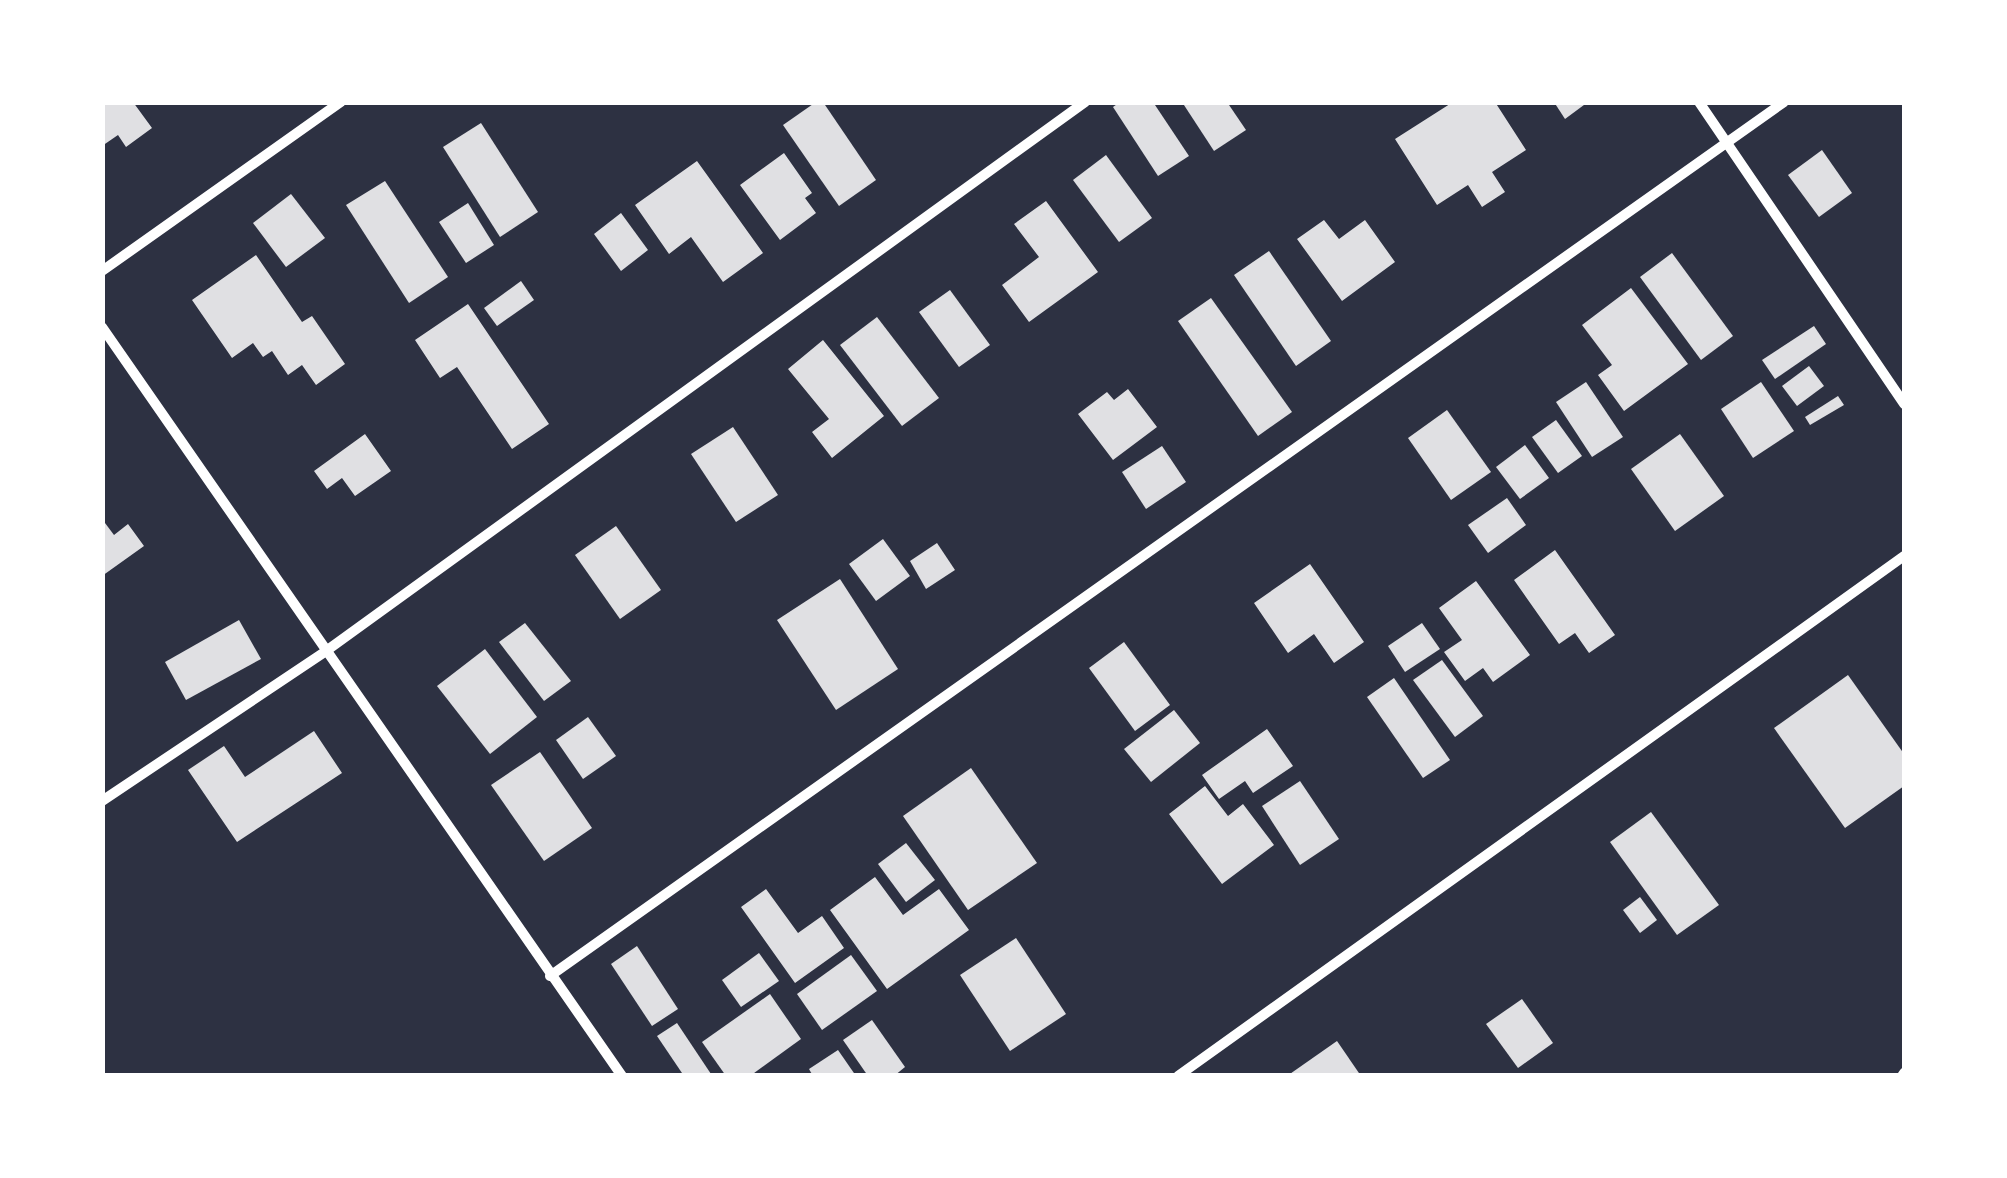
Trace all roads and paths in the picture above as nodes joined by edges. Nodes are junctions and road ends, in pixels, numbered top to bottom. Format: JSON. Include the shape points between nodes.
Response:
{"nodes":[{"id":1,"x":341,"y":102,"type":"edge"},
{"id":2,"x":1085,"y":102,"type":"edge"},
{"id":3,"x":1700,"y":102,"type":"edge"},
{"id":4,"x":1784,"y":102,"type":"edge"},
{"id":5,"x":1728,"y":144,"type":"junction"},
{"id":6,"x":102,"y":272,"type":"edge"},
{"id":7,"x":102,"y":327,"type":"edge"},
{"id":8,"x":1904,"y":404,"type":"edge"},
{"id":9,"x":1904,"y":556,"type":"edge"},
{"id":10,"x":326,"y":651,"type":"junction"},
{"id":11,"x":102,"y":801,"type":"edge"},
{"id":12,"x":550,"y":976,"type":"junction"},
{"id":13,"x":622,"y":1076,"type":"edge"},
{"id":14,"x":1178,"y":1076,"type":"edge"}],
"edges":[{"from":1,"to":6,"type":"street"},
{"from":2,"to":10,"type":"street"},
{"from":3,"to":5,"type":"street"},
{"from":4,"to":5,"type":"street"},
{"from":5,"to":8,"type":"street"},
{"from":5,"to":12,"type":"street"},
{"from":7,"to":10,"type":"street"},
{"from":9,"to":14,"type":"street"},
{"from":10,"to":11,"type":"street"},
{"from":10,"to":12,"type":"street"},
{"from":12,"to":13,"type":"street"}]}
